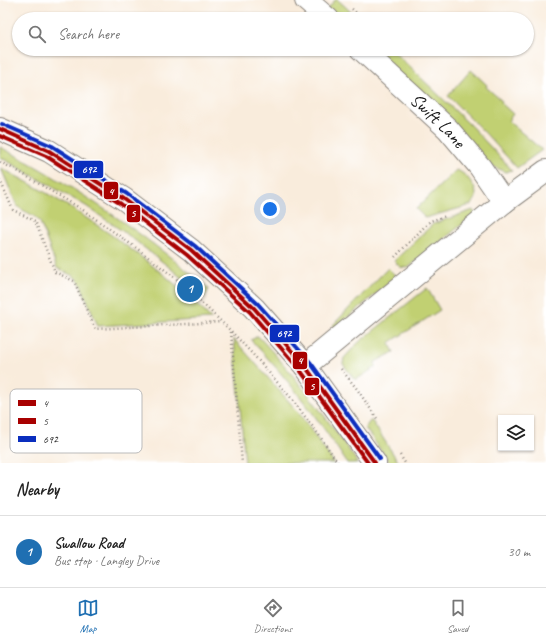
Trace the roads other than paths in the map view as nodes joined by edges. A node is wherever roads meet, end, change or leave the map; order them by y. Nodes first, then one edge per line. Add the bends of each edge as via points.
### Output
1 (306, 0) edge
2 (320, 12) edge
3 (369, 56) edge
4 (0, 129) edge
5 (546, 171) edge
6 (504, 202) junction
7 (305, 366) junction
8 (375, 463) edge

1 - 2 street
3 - 6 street, Swift Lane via 448,130 480,167
4 - 7 street via 49,150 124,198 190,250 254,308
5 - 6 street
6 - 7 street
7 - 8 street

